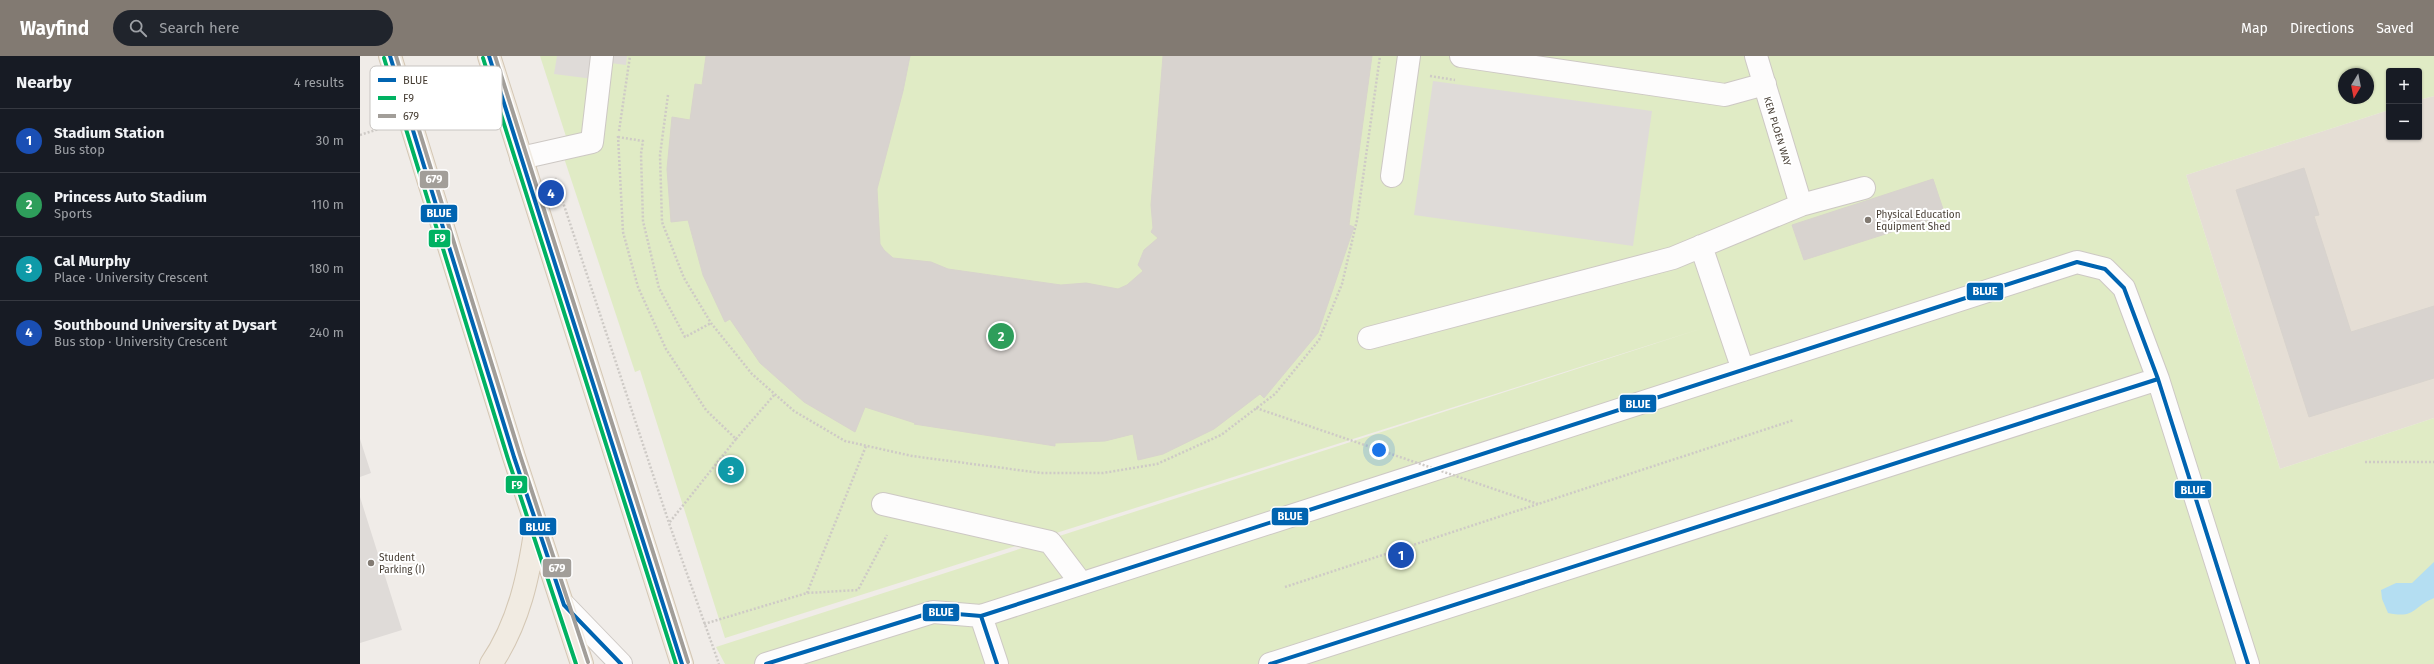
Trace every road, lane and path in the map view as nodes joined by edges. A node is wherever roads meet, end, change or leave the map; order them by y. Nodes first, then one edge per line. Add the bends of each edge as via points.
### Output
1 (390, 56) edge
2 (489, 56) edge
3 (602, 56) edge
4 (630, 56) edge
5 (1380, 56) edge
6 (1409, 56) edge
7 (1462, 56) edge
8 (1756, 56) edge
9 (393, 66) edge
10 (492, 66) edge
11 (1764, 84) junction
12 (668, 94) dead end
13 (502, 97) edge
14 (374, 130) edge
15 (413, 130) edge
16 (360, 135) edge
17 (643, 141) dead end
18 (546, 152) junction
19 (521, 158) junction
20 (1392, 176) dead end
21 (1864, 188) dead end
22 (1801, 205) junction
23 (1701, 246) junction
24 (711, 323) junction
25 (1369, 338) dead end
26 (1742, 370) junction
27 (2158, 379) junction
28 (775, 394) junction
29 (1256, 408) junction
30 (1794, 420) dead end
31 (736, 439) junction
32 (866, 446) junction
33 (2365, 462) dead end
34 (2434, 462) edge
35 (883, 504) dead end
36 (1538, 504) junction
37 (537, 523) junction
38 (669, 523) junction
39 (887, 535) dead end
40 (1081, 583) junction
41 (1285, 587) dead end
42 (807, 593) junction
43 (564, 605) junction
44 (981, 616) junction
45 (704, 624) junction
46 (492, 664) edge
47 (582, 664) edge
48 (621, 664) edge
49 (682, 664) edge
50 (719, 664) edge
51 (766, 664) edge
52 (996, 664) edge
53 (1270, 664) edge
54 (2248, 664) edge

1 - 9 main road
2 - 10 main road
3 - 18 lane via 592,142
4 - 31 path via 618,137 619,187 623,232 638,287 666,349 706,410
5 - 29 path via 1357,220 1342,284 1319,340 1275,394
6 - 20 lane
7 - 11 lane via 1725,95
8 - 11 lane, KEN PLOEN WAY
11 - 22 lane, KEN PLOEN WAY
12 - 24 path via 660,154 662,222 684,278
13 - 19 main road
14 - 16 path
15 - 37 main road
17 - 24 path via 643,221 658,288 685,337
18 - 19 lane
18 - 38 path
19 - 49 main road
21 - 22 lane
22 - 23 lane
23 - 25 lane via 1674,258
23 - 26 lane
24 - 28 path via 752,374
26 - 27 lane via 2077,262 2105,269 2124,288
26 - 40 lane
27 - 53 lane
27 - 54 lane
28 - 31 path
28 - 32 path via 794,411 845,441
29 - 32 path via 1221,435 1157,464 1103,474 1041,473 912,456
29 - 36 path, bridge
30 - 36 path
31 - 38 path
32 - 42 path
33 - 34 path
35 - 40 lane via 1050,542
36 - 41 path
37 - 43 main road
37 - 46 main road via 521,601 507,637
38 - 45 path
39 - 42 path via 858,590
40 - 44 lane
42 - 45 path
43 - 47 main road
43 - 48 lane
44 - 51 lane via 933,612
44 - 52 lane
45 - 50 path

